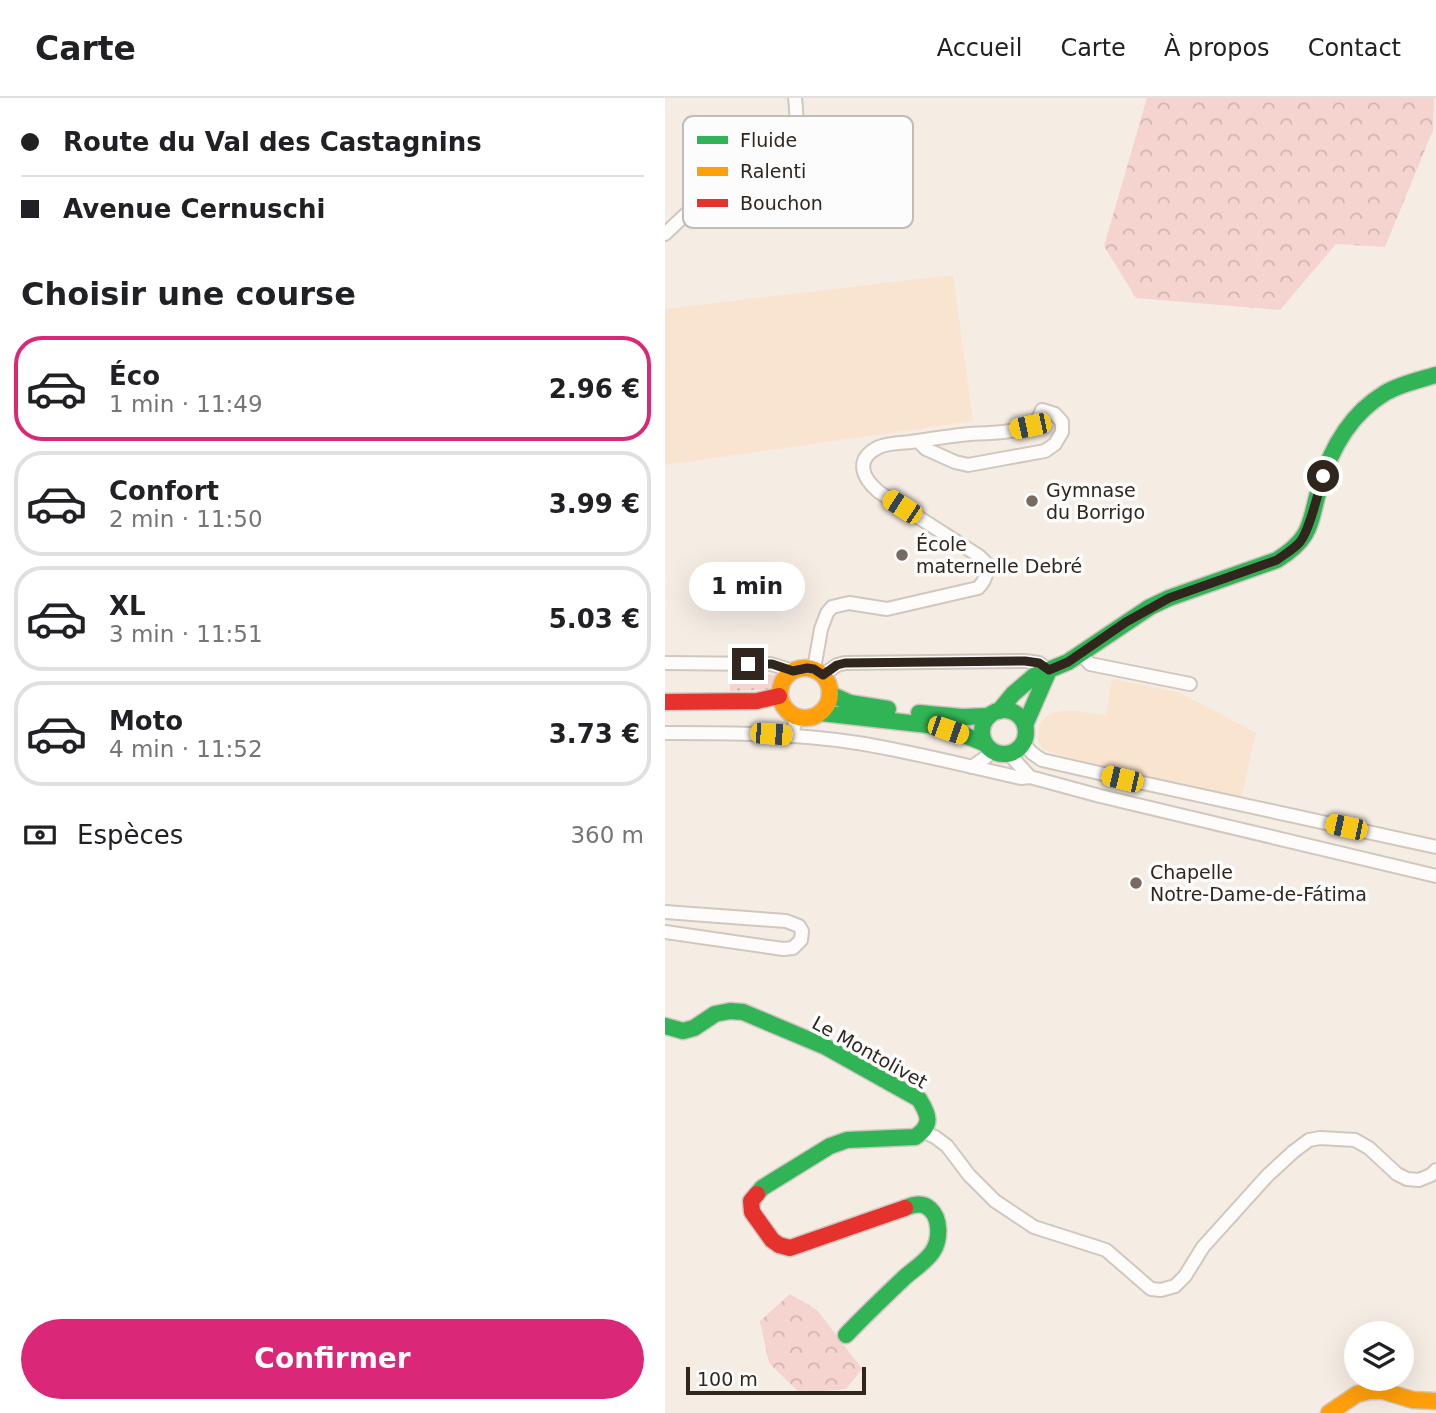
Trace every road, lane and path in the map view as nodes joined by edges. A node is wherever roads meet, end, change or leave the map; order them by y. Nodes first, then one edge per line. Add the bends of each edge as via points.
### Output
1 (795, 98) edge
2 (796, 116) edge
3 (683, 217) edge
4 (665, 234) edge
5 (1436, 375) edge
6 (918, 441) junction
7 (1074, 658) junction
8 (665, 663) edge
9 (1049, 670) junction
10 (793, 671) junction
11 (818, 672) junction
12 (1190, 684) dead end
13 (830, 694) junction
14 (779, 695) junction
15 (665, 702) edge
16 (821, 713) junction
17 (994, 713) junction
18 (796, 717) junction
19 (1025, 725) junction
20 (665, 733) edge
21 (792, 736) junction
22 (1023, 743) junction
23 (996, 749) junction
24 (972, 768) junction
25 (1030, 778) junction
26 (1436, 847) edge
27 (1436, 876) edge
28 (665, 912) edge
29 (665, 932) edge
30 (665, 1026) edge
31 (924, 1132) junction
32 (1436, 1170) edge
33 (846, 1335) dead end
34 (1436, 1401) edge
35 (1329, 1413) edge

1 - 2 street
3 - 4 street
5 - 7 street via 1384,394 1340,436 1299,544 1277,560 1169,598
6 - 6 street via 926,449 968,465 1045,451 1055,444 1062,422 1042,410 1030,426
6 - 11 street via 881,446 864,460 864,475 879,492 979,556 987,564 984,582 978,588 887,609 849,603 832,607 821,629
7 - 9 street
7 - 12 street
8 - 10 street via 772,664
9 - 11 street via 1025,661 845,663
9 - 17 street via 1034,676
9 - 19 street
10 - 11 street
10 - 14 street via 785,677
11 - 13 street via 827,681
13 - 16 street
13 - 17 street via 863,706 962,717
14 - 15 street via 757,701
14 - 18 street via 784,709
16 - 18 street
16 - 23 street via 928,725
17 - 19 street via 1005,710
17 - 23 street via 985,720 982,732
18 - 21 street
19 - 22 street
20 - 21 street
21 - 24 street via 868,745
22 - 23 street via 1014,751
22 - 26 street via 1042,760
23 - 24 street
23 - 25 street
24 - 25 street
25 - 27 street
28 - 29 street via 786,921 802,931 793,948 783,949
30 - 31 street, Le Montolivet via 683,1031 715,1014 743,1012 826,1047 919,1099 927,1112
31 - 32 street via 947,1146 995,1201 1034,1227 1106,1250 1151,1289 1161,1290 1175,1286 1185,1276 1203,1247 1267,1176 1309,1140 1355,1140 1407,1180 1419,1180
31 - 33 street via 915,1138 848,1140 830,1146 762,1188 751,1201 752,1212 772,1240 790,1248 915,1204 933,1212 939,1231 933,1252
34 - 35 street via 1370,1391 1357,1394

